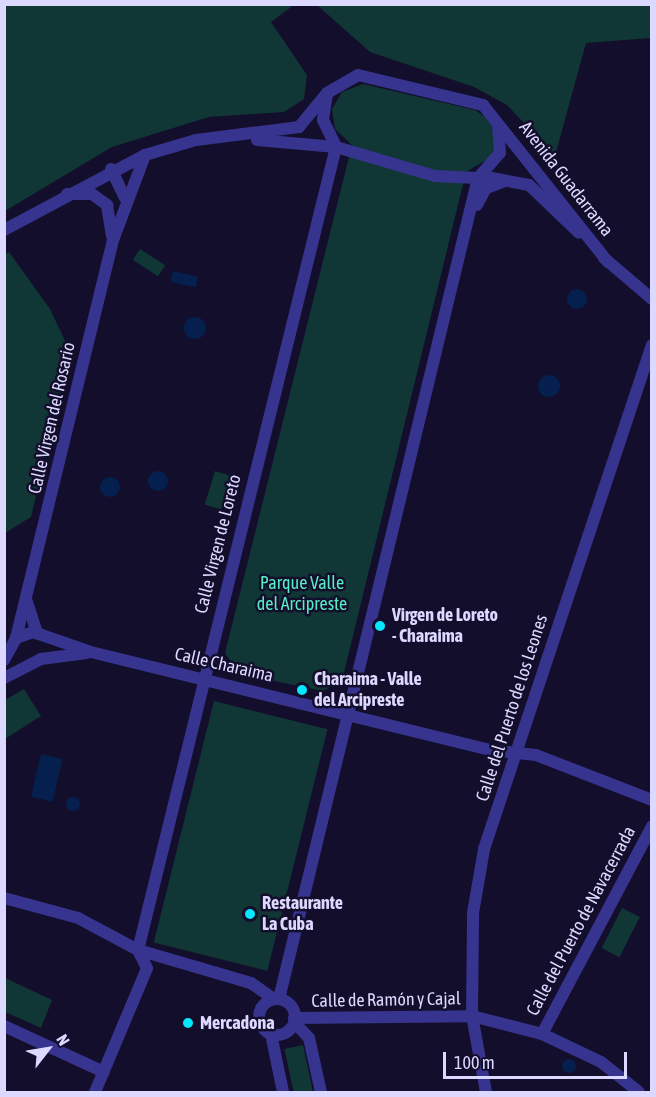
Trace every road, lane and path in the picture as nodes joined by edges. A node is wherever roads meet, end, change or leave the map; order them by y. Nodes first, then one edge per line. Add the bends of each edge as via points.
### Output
1 (327, 93) junction
2 (495, 119) junction
3 (238, 137) junction
4 (333, 144) junction
5 (146, 155) junction
6 (111, 169) junction
7 (479, 177) junction
8 (507, 181) junction
9 (65, 194) junction
10 (125, 198) junction
11 (469, 219) junction
12 (4, 231) edge
13 (112, 243) junction
14 (608, 262) junction
15 (651, 299) edge
16 (651, 345) edge
17 (27, 600) junction
18 (39, 635) junction
19 (14, 643) junction
20 (92, 652) junction
21 (4, 660) edge
22 (35, 661) junction
23 (4, 678) edge
24 (204, 680) junction
25 (348, 714) junction
26 (516, 753) junction
27 (651, 800) edge
28 (651, 826) edge
29 (4, 898) edge
30 (138, 950) junction
31 (251, 983) junction
32 (277, 999) junction
33 (259, 1013) junction
34 (472, 1016) junction
35 (294, 1020) junction
36 (4, 1026) edge
37 (271, 1034) junction
38 (542, 1034) junction
39 (104, 1072) junction
40 (95, 1092) edge
41 (283, 1092) edge
42 (321, 1092) edge
43 (486, 1092) edge
44 (639, 1092) edge

1 - 2 street, Avenida Guadarrama via 358,75 460,97 483,105
1 - 3 street, Avenida Guadarrama via 299,127
1 - 4 street via 323,120
2 - 7 street, Avenida Guadarrama via 500,153
2 - 14 street, Avenida Guadarrama
3 - 4 street, Avenida Guadarrama
3 - 5 street, Avenida Guadarrama via 196,140
4 - 7 street, Avenida Guadarrama via 383,163 435,176
4 - 24 street, Calle Virgen de Loreto
5 - 6 street, Avenida Guadarrama
5 - 10 street, Calle Virgen del Rosario
6 - 9 street, Avenida Guadarrama
6 - 10 street
7 - 8 street, Avenida Guadarrama
7 - 11 street
8 - 11 street via 486,188
8 - 14 street, Avenida Guadarrama via 530,185
9 - 12 street, Avenida Guadarrama
9 - 13 street, Calle Virgen del Rosario via 92,194 107,205
10 - 13 street, Calle Virgen del Rosario
11 - 25 street
13 - 17 street, Calle Virgen del Rosario
14 - 15 street, Avenida Guadarrama
16 - 26 street, Calle del Puerto de los Leones
17 - 18 street
17 - 19 street, Calle Virgen del Rosario
18 - 19 street, Calle Charaima
18 - 20 street, Calle Charaima
18 - 22 street via 45,648
19 - 21 street
19 - 22 street via 18,660
20 - 22 street, Calle Charaima
20 - 24 street, Calle Charaima
22 - 23 street, Calle Charaima
24 - 25 street, Calle Charaima
24 - 30 street, Calle Virgen de Loreto
25 - 26 street, Calle Charaima
25 - 32 street
26 - 27 street via 536,755
26 - 34 street, Calle del Puerto de los Leones via 484,849 473,913
28 - 38 street, Calle del Puerto de Navacerrada
29 - 30 street via 78,918
30 - 31 street
30 - 39 street via 147,968
31 - 32 street
31 - 33 street
32 - 33 street
32 - 35 street via 291,1005
33 - 37 street via 263,1028
34 - 35 street, Calle de Ramón y Cajal
34 - 38 street, Calle de Ramón y Cajal
34 - 43 street, Calle del Puerto de los Leones
35 - 37 street via 285,1033
35 - 42 street via 309,1038
36 - 39 street
37 - 41 street
38 - 44 street, Calle de Ramón y Cajal via 601,1062
39 - 40 street

